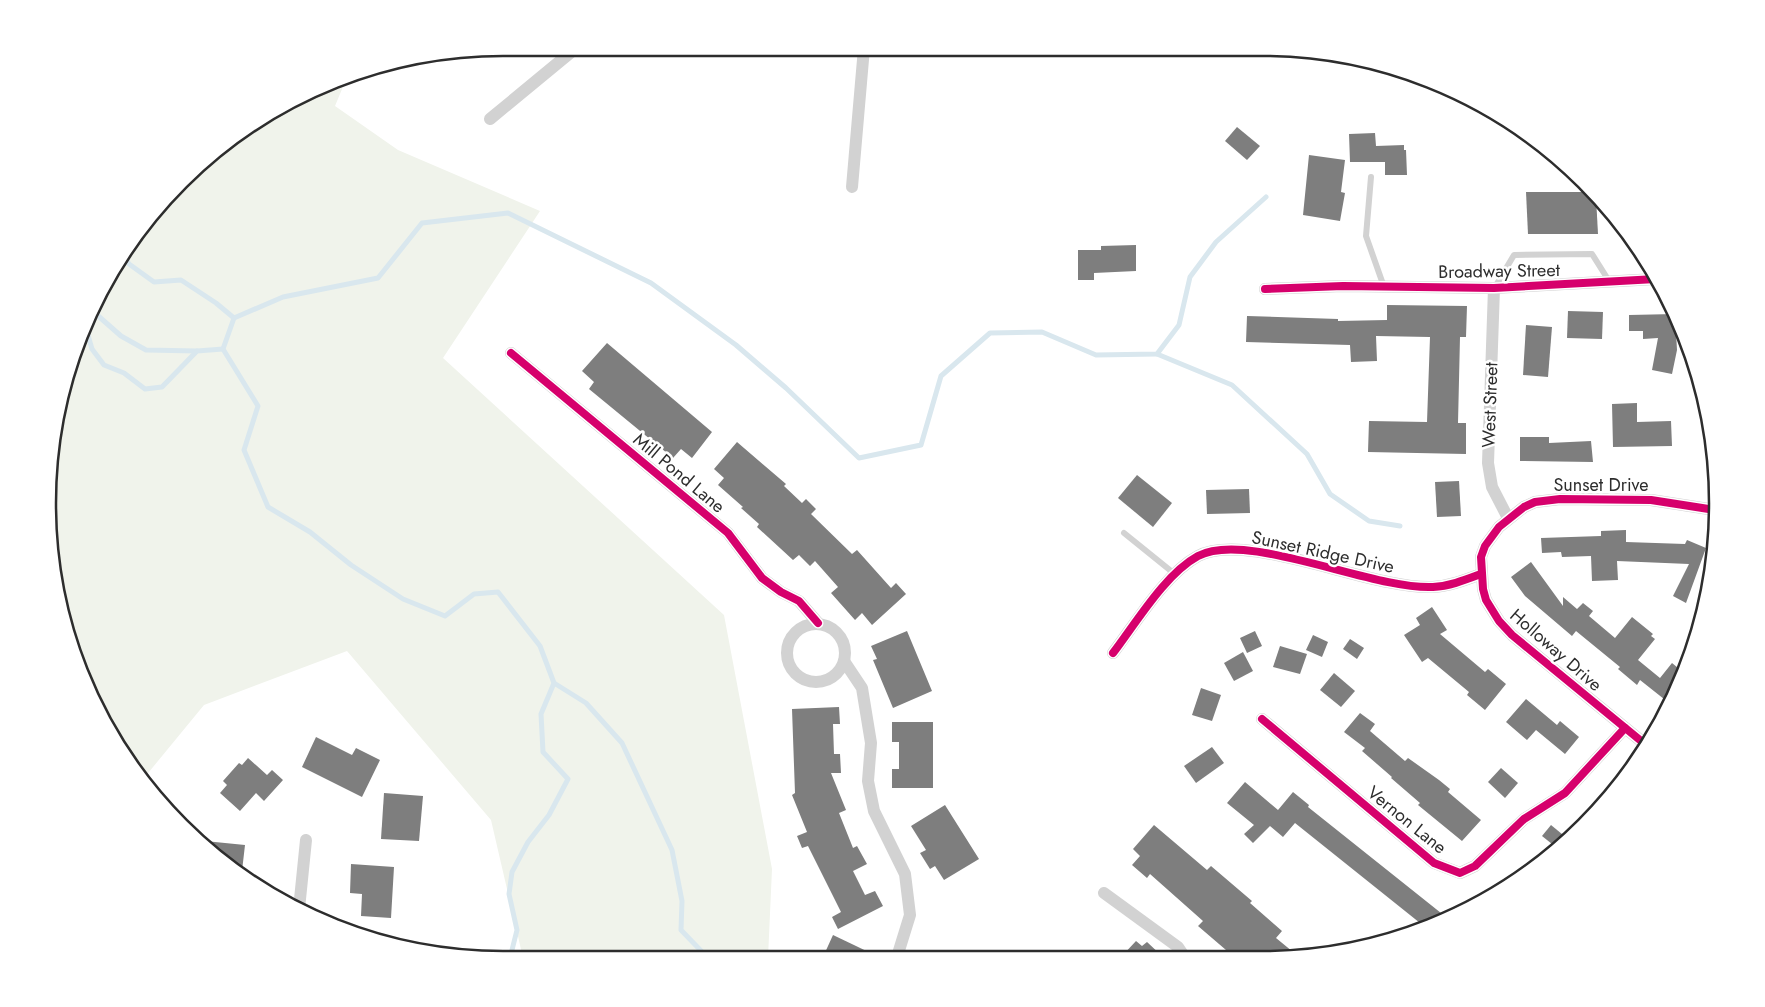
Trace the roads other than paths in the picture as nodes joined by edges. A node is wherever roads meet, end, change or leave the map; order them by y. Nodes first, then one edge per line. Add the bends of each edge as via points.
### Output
1 (566, 56) edge
2 (863, 56) edge
3 (490, 119) dead end
4 (1371, 177) dead end
5 (852, 187) dead end
6 (1649, 279) edge
7 (1610, 282) junction
8 (1384, 287) junction
9 (1494, 288) junction
10 (1265, 289) dead end
11 (511, 353) dead end
12 (1709, 509) edge
13 (1508, 518) junction
14 (1124, 533) dead end
15 (1481, 557) joint
16 (1481, 574) junction
17 (1176, 575) junction
18 (818, 624) junction
19 (1113, 653) dead end
20 (844, 661) junction
21 (1262, 719) dead end
22 (1625, 728) junction
23 (1640, 740) edge
24 (306, 840) dead end
25 (1104, 893) dead end
26 (299, 901) edge
27 (898, 951) edge
28 (1181, 951) edge

1 - 3 street
2 - 5 street
4 - 8 lane via 1366,236
6 - 7 street, Broadway Street
7 - 9 street, Broadway Street
7 - 9 lane via 1592,254 1514,255
8 - 9 street, Broadway Street
8 - 10 street, Broadway Street
9 - 13 street, West Street via 1488,463 1492,487
11 - 18 street, Mill Pond Lane via 728,532 762,578 799,601
12 - 13 street, Sunset Drive via 1651,500 1560,499 1535,502
13 - 15 street, Sunset Drive via 1492,536
14 - 17 lane
15 - 16 street, Holloway Drive
16 - 17 street, Sunset Ridge Drive via 1444,586 1413,586 1237,549 1210,551 1197,557
16 - 22 street, Holloway Drive via 1486,600 1512,635
17 - 19 street, Sunset Ridge Drive
18 - 20 street, Mill Pond Lane via 840,636 844,644
18 - 20 street via 800,628 788,642 786,652 791,670 806,681 825,681 833,677
20 - 27 street, Mill Pond Lane via 862,688 871,743 868,781 874,811 906,874 910,915
21 - 22 street, Vernon Lane via 1434,863 1460,873 1475,866 1524,819 1566,793
22 - 23 street, Holloway Drive
24 - 26 street
25 - 28 street

